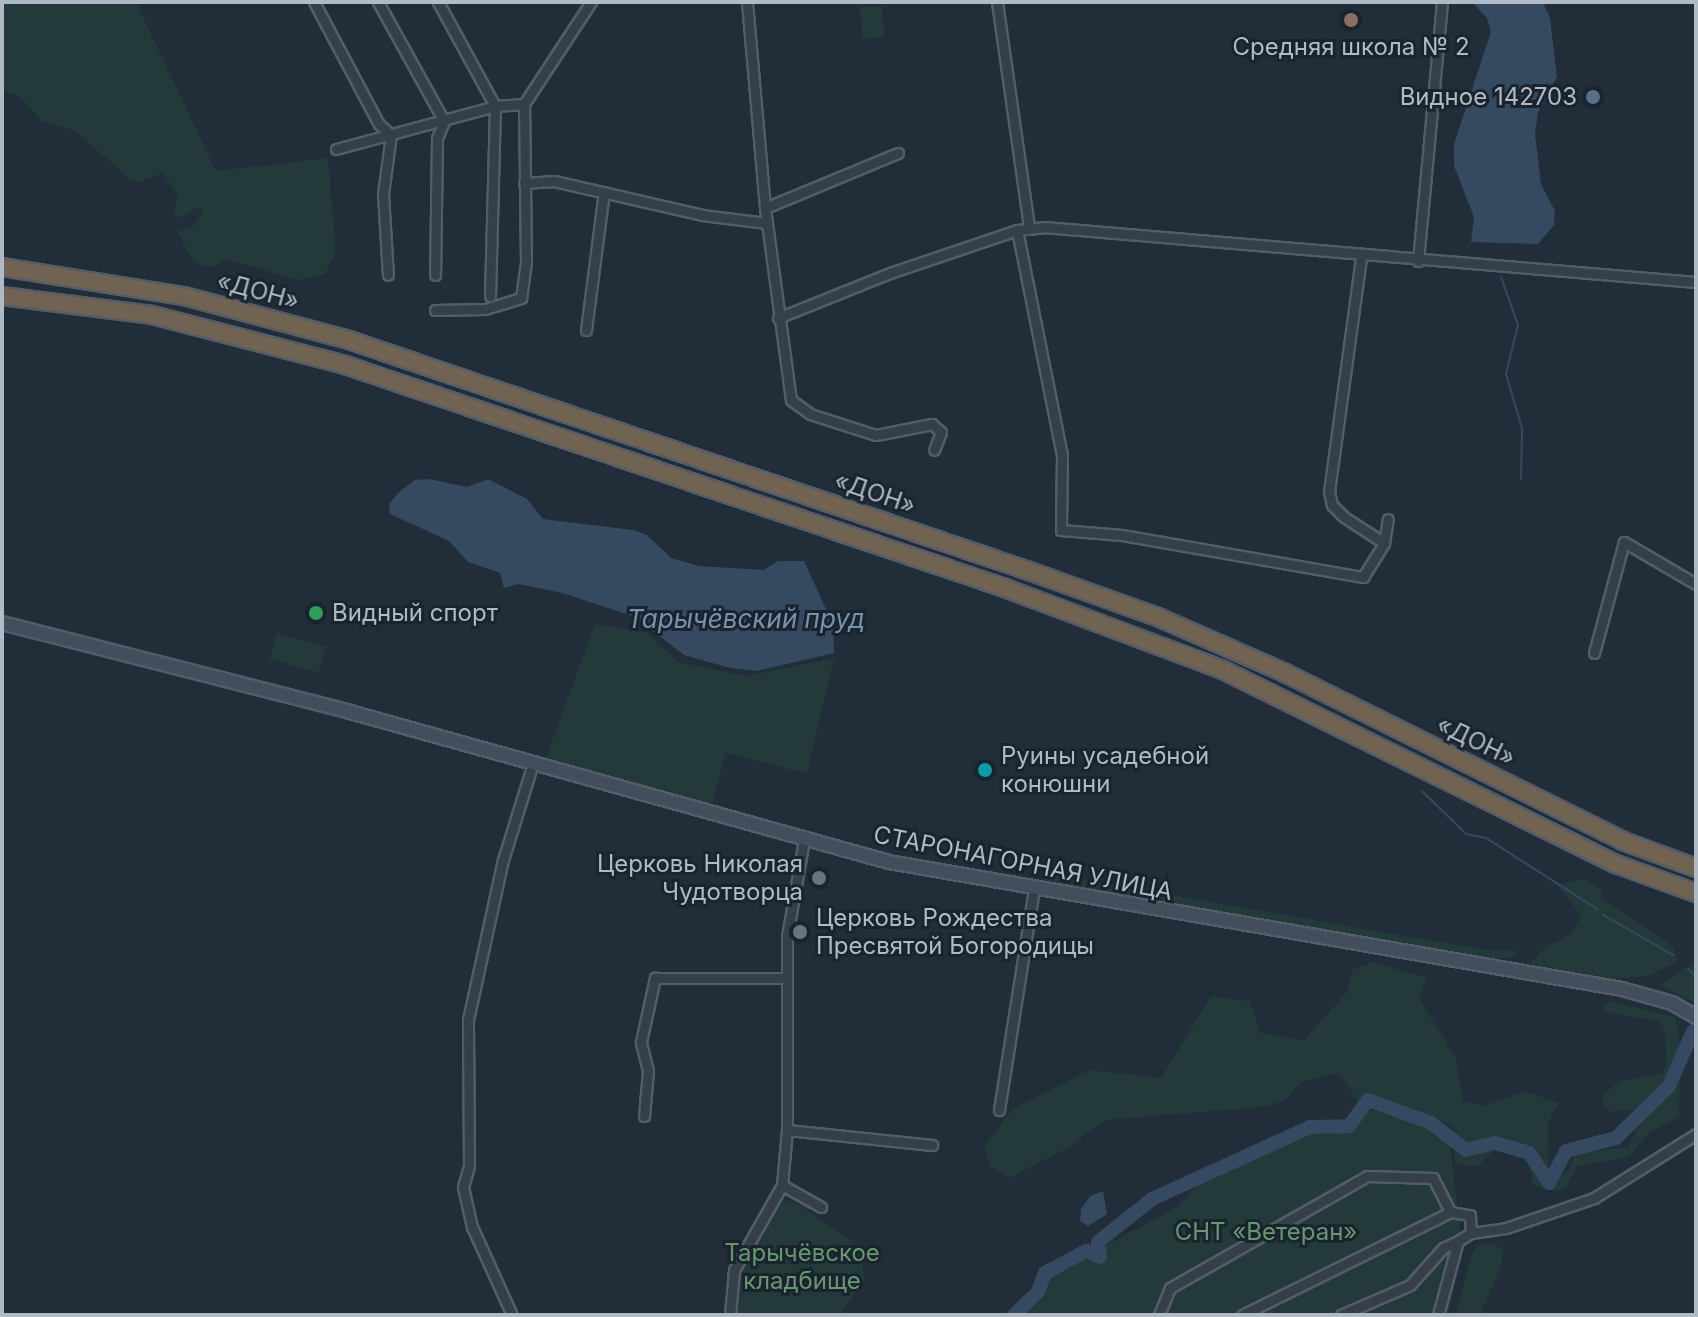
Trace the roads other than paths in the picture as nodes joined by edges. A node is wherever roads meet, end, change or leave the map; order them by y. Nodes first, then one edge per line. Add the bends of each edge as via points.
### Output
1 (314, 2) edge
2 (378, 2) edge
3 (438, 2) edge
4 (591, 2) edge
5 (747, 2) edge
6 (997, 2) edge
7 (1442, 2) edge
8 (524, 104) junction
9 (495, 106) junction
10 (444, 121) junction
11 (391, 135) junction
12 (336, 149) dead end
13 (898, 153) dead end
14 (524, 183) junction
15 (604, 192) junction
16 (765, 208) junction
17 (767, 223) junction
18 (1029, 228) junction
19 (1017, 230) junction
20 (1361, 258) junction
21 (1418, 261) junction
22 (2, 267) edge
23 (388, 275) dead end
24 (435, 275) dead end
25 (1696, 282) edge
26 (2, 296) edge
27 (490, 296) dead end
28 (435, 310) dead end
29 (778, 318) junction
30 (586, 330) dead end
31 (934, 450) dead end
32 (1388, 519) dead end
33 (1384, 543) junction
34 (1696, 584) edge
35 (2, 623) edge
36 (1594, 653) dead end
37 (533, 763) junction
38 (804, 840) junction
39 (1696, 868) edge
40 (1034, 889) junction
41 (1696, 893) edge
42 (787, 978) junction
43 (1696, 1017) edge
44 (999, 1110) dead end
45 (644, 1116) dead end
46 (787, 1130) junction
47 (1696, 1134) edge
48 (932, 1145) dead end
49 (782, 1185) junction
50 (821, 1207) dead end
51 (1450, 1212) junction
52 (1471, 1233) junction
53 (1458, 1241) junction
54 (512, 1315) edge
55 (730, 1315) edge
56 (1159, 1315) edge
57 (1242, 1315) edge
58 (1341, 1315) edge
59 (1438, 1315) edge

1 - 11 street via 379,124
2 - 10 street
3 - 9 street
4 - 8 street
5 - 16 street
6 - 18 street
7 - 21 street
8 - 9 street
8 - 14 street
9 - 10 street
9 - 27 street
10 - 11 street
10 - 24 street via 436,150
11 - 12 street
11 - 23 street via 383,194
13 - 16 street
14 - 15 street via 554,181
14 - 28 street via 521,298 485,309
15 - 17 street via 702,215
15 - 30 street
16 - 17 street
17 - 29 street
18 - 19 street
18 - 20 street
19 - 29 street
19 - 33 street via 1062,455 1061,530 1122,535 1363,577
20 - 21 street
20 - 33 street via 1329,491 1332,505 1344,517
21 - 25 street
22 - 39 highway, «ДОН» via 184,296 346,339 1029,571 1160,618 1285,673 1623,841
26 - 41 highway, «ДОН» via 152,315 334,361 1020,593 1223,670 1616,864
29 - 31 street via 791,400 810,414 876,435 932,424 941,432
32 - 33 street
34 - 36 street via 1624,542
35 - 37 main road, СТАРОНАГОРНАЯ УЛИЦА
37 - 38 main road, СТАРОНАГОРНАЯ УЛИЦА
37 - 54 street via 503,860 468,1020 469,1166 463,1187 472,1227
38 - 40 main road, СТАРОНАГОРНАЯ УЛИЦА
38 - 42 street via 787,936
40 - 43 main road, СТАРОНАГОРНАЯ УЛИЦА via 1622,989 1672,1003
40 - 44 street
42 - 45 street via 655,978 641,1042 648,1071
42 - 46 street
46 - 48 street
46 - 49 street
47 - 52 street via 1594,1198 1506,1228
49 - 50 street
49 - 55 street via 734,1270
51 - 52 street via 1470,1215
51 - 56 street via 1433,1178 1367,1176 1170,1288
51 - 57 street
52 - 53 street
53 - 58 street via 1443,1248 1410,1285
53 - 59 street

